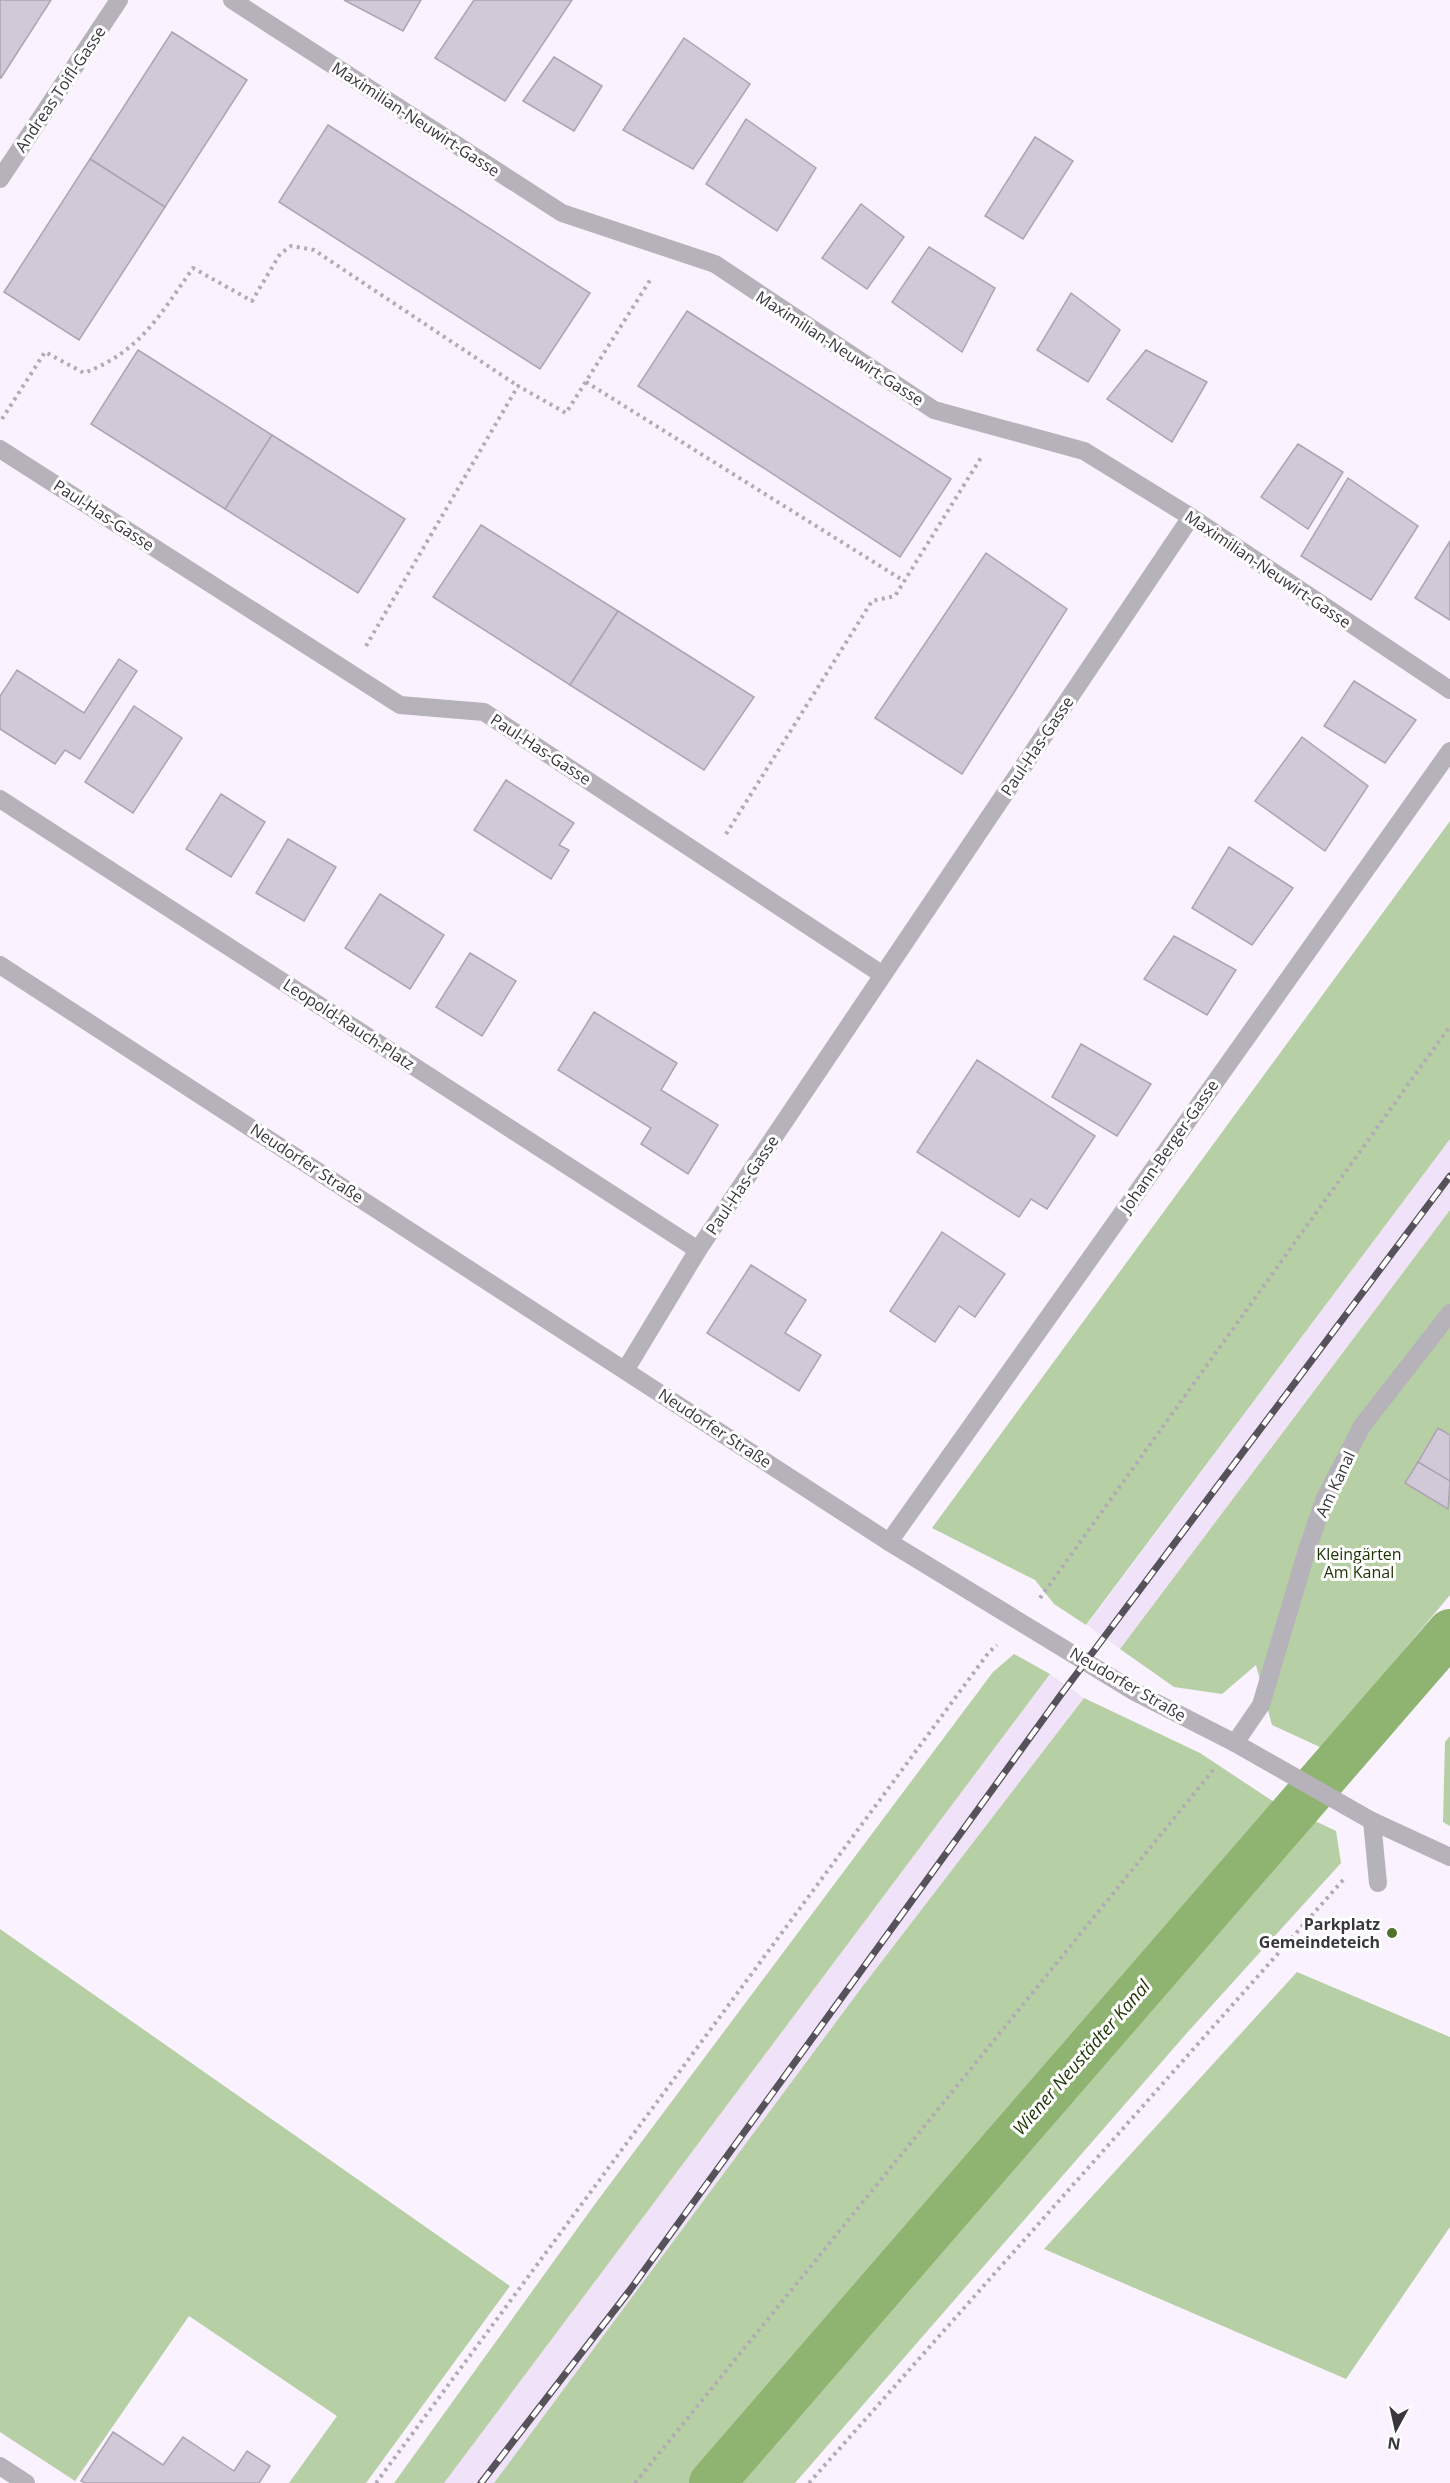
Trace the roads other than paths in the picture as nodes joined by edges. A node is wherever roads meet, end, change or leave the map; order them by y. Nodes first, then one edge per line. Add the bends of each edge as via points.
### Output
1 (119, 0) edge
2 (232, 0) edge
3 (0, 179) edge
4 (0, 449) edge
5 (1191, 517) junction
6 (1450, 690) edge
7 (1450, 751) edge
8 (0, 799) edge
9 (0, 965) edge
10 (884, 975) junction
11 (698, 1250) junction
12 (1450, 1313) edge
13 (626, 1369) junction
14 (889, 1542) junction
15 (1235, 1743) junction
16 (1372, 1821) junction
17 (1450, 1857) edge
18 (1378, 1883) dead end
19 (0, 2466) edge
20 (26, 2483) edge

1 - 3 street, Andreas Toifl-Gasse
2 - 5 street, Maximilian-Neuwirt-Gasse via 562,213 715,264 934,410 1084,451
4 - 10 street, Paul-Has-Gasse via 400,705 484,712
5 - 6 street, Maximilian-Neuwirt-Gasse
5 - 10 street, Paul-Has-Gasse
7 - 14 street, Johann-Berger-Gasse
8 - 11 street, Leopold-Rauch-Platz
9 - 13 street, Neudorfer Straße
10 - 11 street, Paul-Has-Gasse
11 - 13 street, Paul-Has-Gasse
12 - 15 street, Am Kanal via 1362,1426 1325,1498 1261,1705
13 - 14 street, Neudorfer Straße
14 - 15 street, Neudorfer Straße via 1135,1692
15 - 16 street, Neudorfer Straße
16 - 17 street, Neudorfer Straße
16 - 18 street
19 - 20 street

